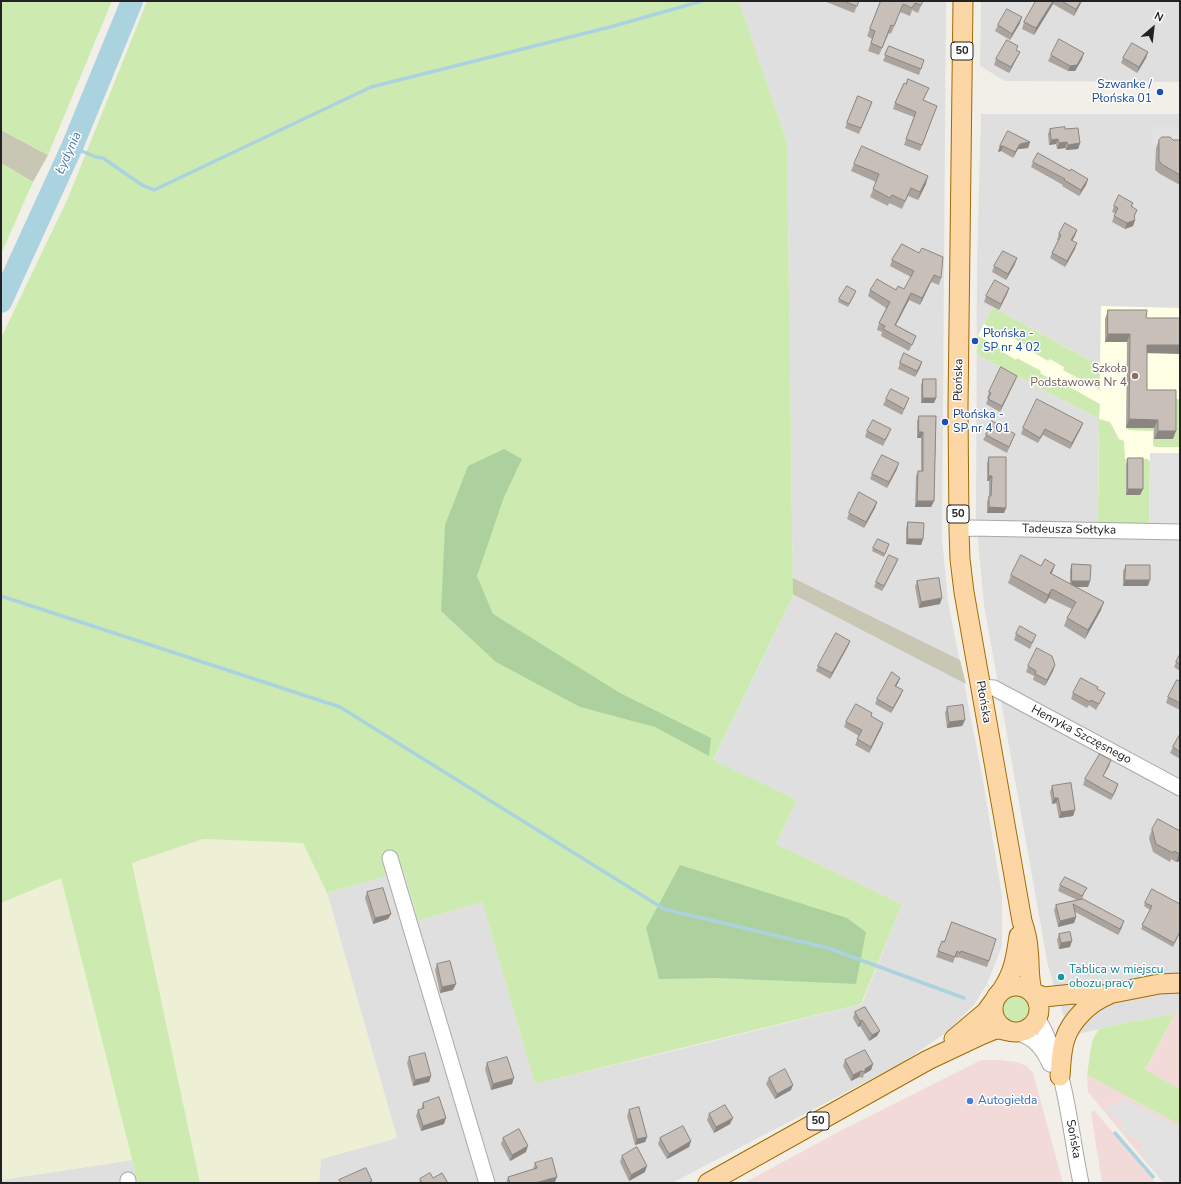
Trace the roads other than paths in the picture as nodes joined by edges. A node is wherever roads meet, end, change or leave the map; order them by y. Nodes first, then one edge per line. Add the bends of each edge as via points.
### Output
1 (963, 1) edge
2 (958, 530) junction
3 (1180, 532) edge
4 (981, 687) junction
5 (1180, 788) edge
6 (390, 858) dead end
7 (1022, 921) junction
8 (1180, 983) edge
9 (1033, 992) junction
10 (998, 995) junction
11 (1105, 995) junction
12 (1038, 1018) junction
13 (1012, 1031) junction
14 (928, 1060) junction
15 (1060, 1076) junction
16 (1064, 1095) junction
17 (487, 1183) edge
18 (708, 1183) edge
19 (1081, 1183) edge

1 - 2 main road, Płońska / 50
2 - 3 street, Tadeusza Sołtyka via 971,528
2 - 4 main road, Płońska / 50 via 964,592
4 - 5 street, Henryka Szczęsnego via 994,688
4 - 7 main road, Płońska / 50
6 - 17 street
7 - 9 main road, Płońska / 50 via 1028,949 1028,977
7 - 10 main road, Płońska / 50 via 1015,965 1010,978
8 - 11 main road via 1159,984
9 - 10 main road via 1017,985 1009,986
9 - 11 main road via 1044,997 1072,994
9 - 12 main road via 1040,1004
10 - 13 main road via 993,1008 995,1018 1001,1026
10 - 14 main road, 50 via 974,1024
11 - 12 main road via 1048,1011
11 - 15 main road via 1078,1017 1069,1029 1062,1052
12 - 13 main road via 1024,1031
12 - 15 street, Sońska via 1053,1051
13 - 14 main road, 50 via 999,1029 987,1032
13 - 16 street, Sońska via 1027,1036 1046,1054
14 - 18 main road, 50
15 - 16 street, Sońska
16 - 19 street, Sońska

